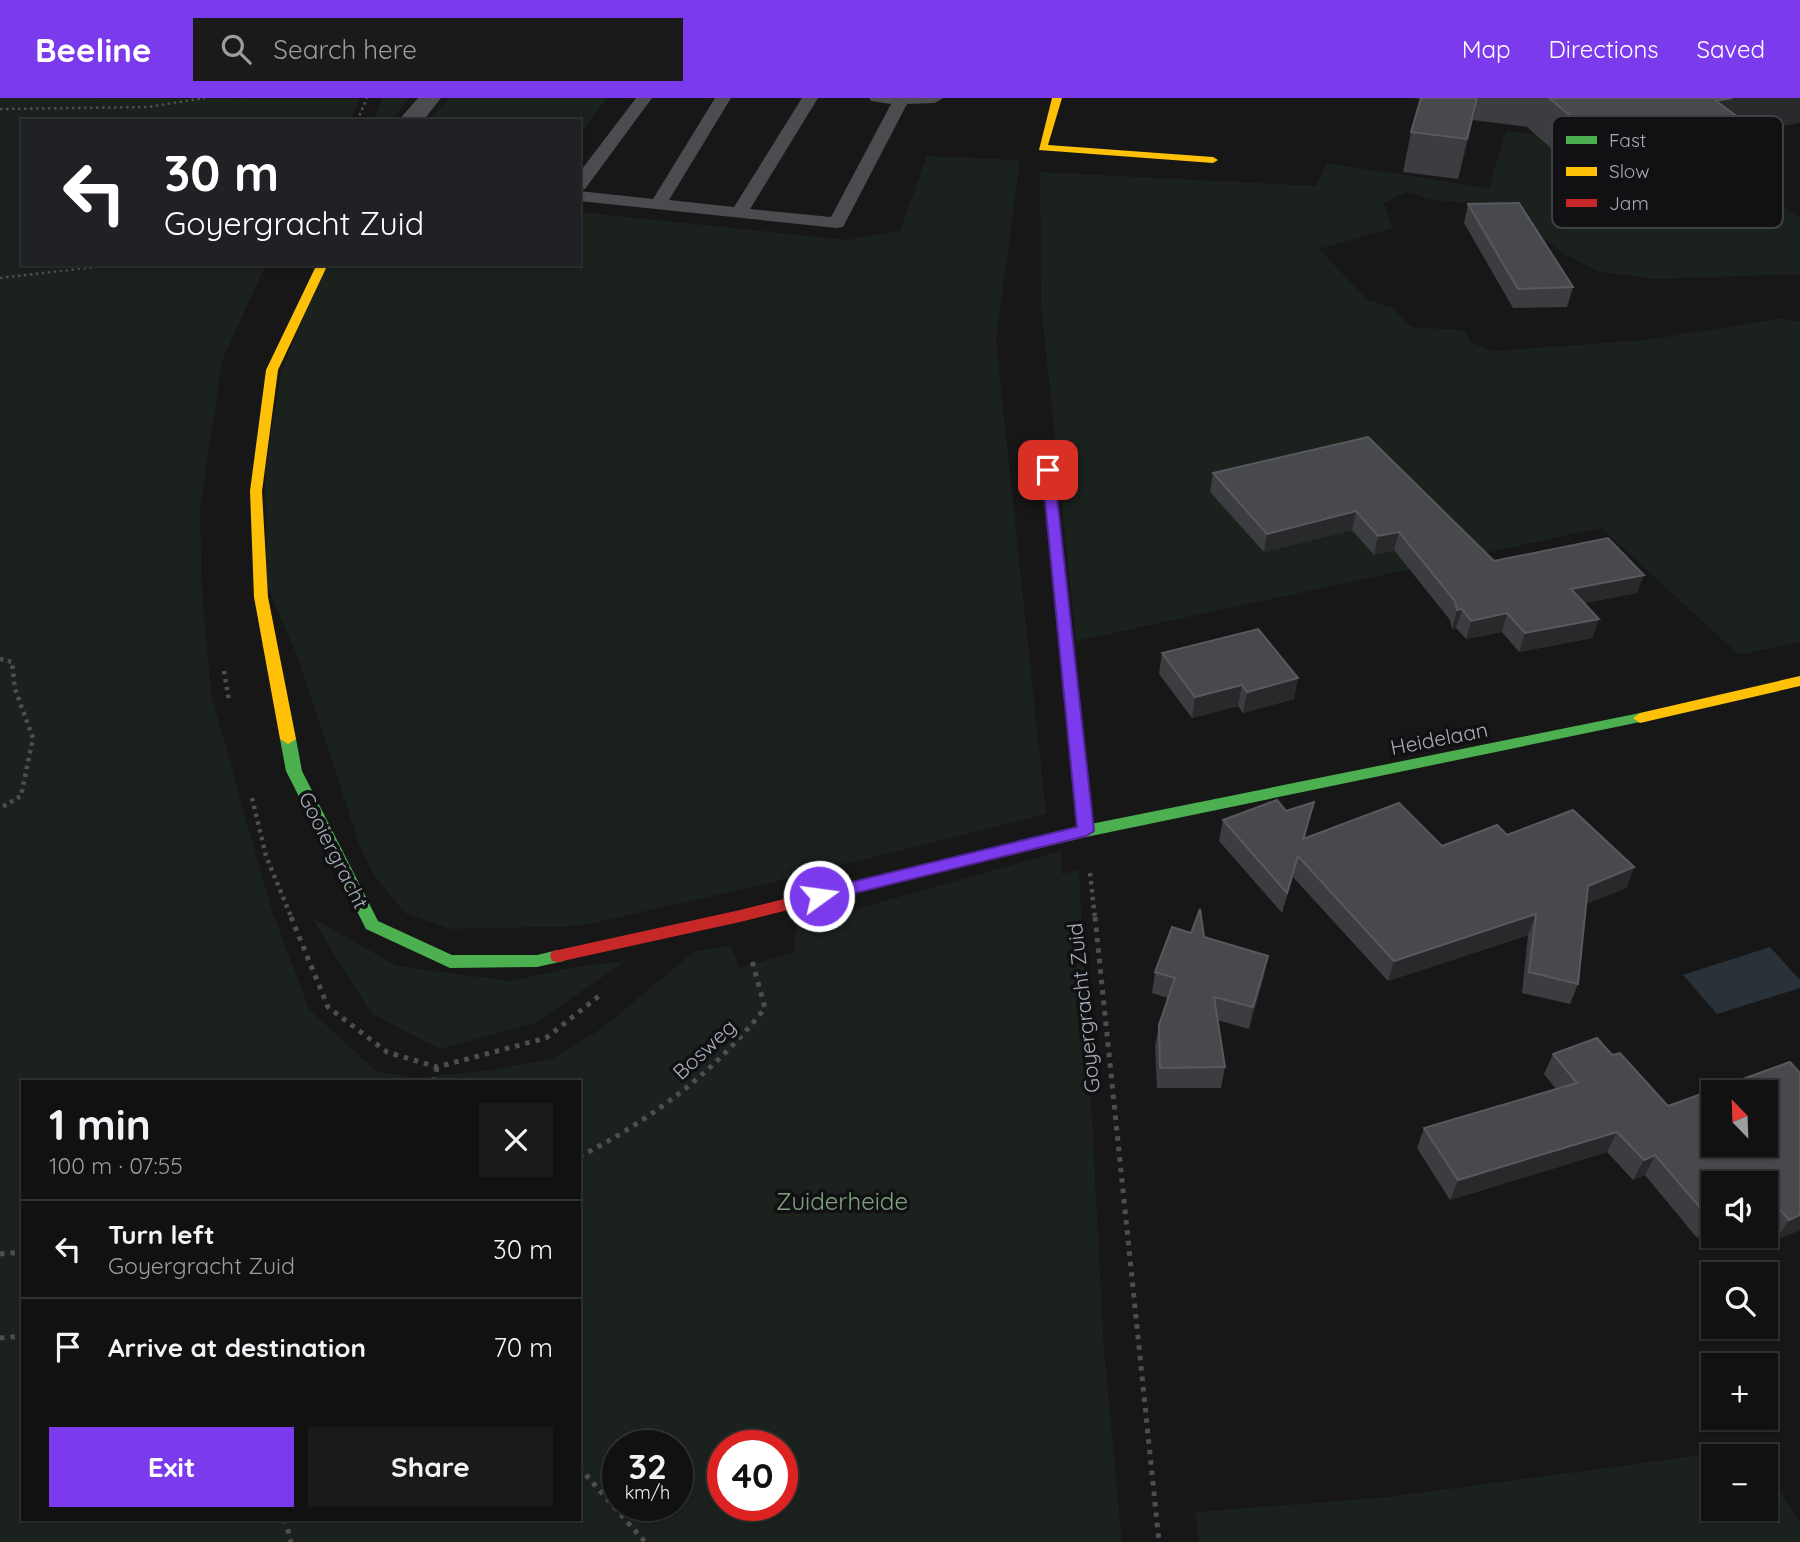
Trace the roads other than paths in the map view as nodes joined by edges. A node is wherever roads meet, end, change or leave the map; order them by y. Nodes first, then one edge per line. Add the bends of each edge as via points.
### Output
1 (430, 98) edge
2 (644, 98) edge
3 (723, 98) edge
4 (810, 98) edge
5 (877, 98) edge
6 (935, 98) edge
7 (1057, 98) edge
8 (901, 100) junction
9 (413, 119) edge
10 (1213, 160) dead end
11 (581, 182) edge
12 (581, 196) edge
13 (658, 204) junction
14 (739, 213) junction
15 (322, 266) edge
16 (1048, 470) dead end
17 (1800, 681) edge
18 (1086, 831) junction

1 - 9 street
2 - 11 lane
3 - 13 lane
4 - 14 lane
5 - 8 lane
6 - 8 lane
7 - 10 street via 1042,148
8 - 14 lane via 837,223
12 - 13 lane
13 - 14 lane
15 - 18 street, Gooiergracht via 272,370 256,491 261,597 293,771 372,925 450,962 537,961
16 - 18 street
17 - 18 street, Heidelaan via 1706,705

